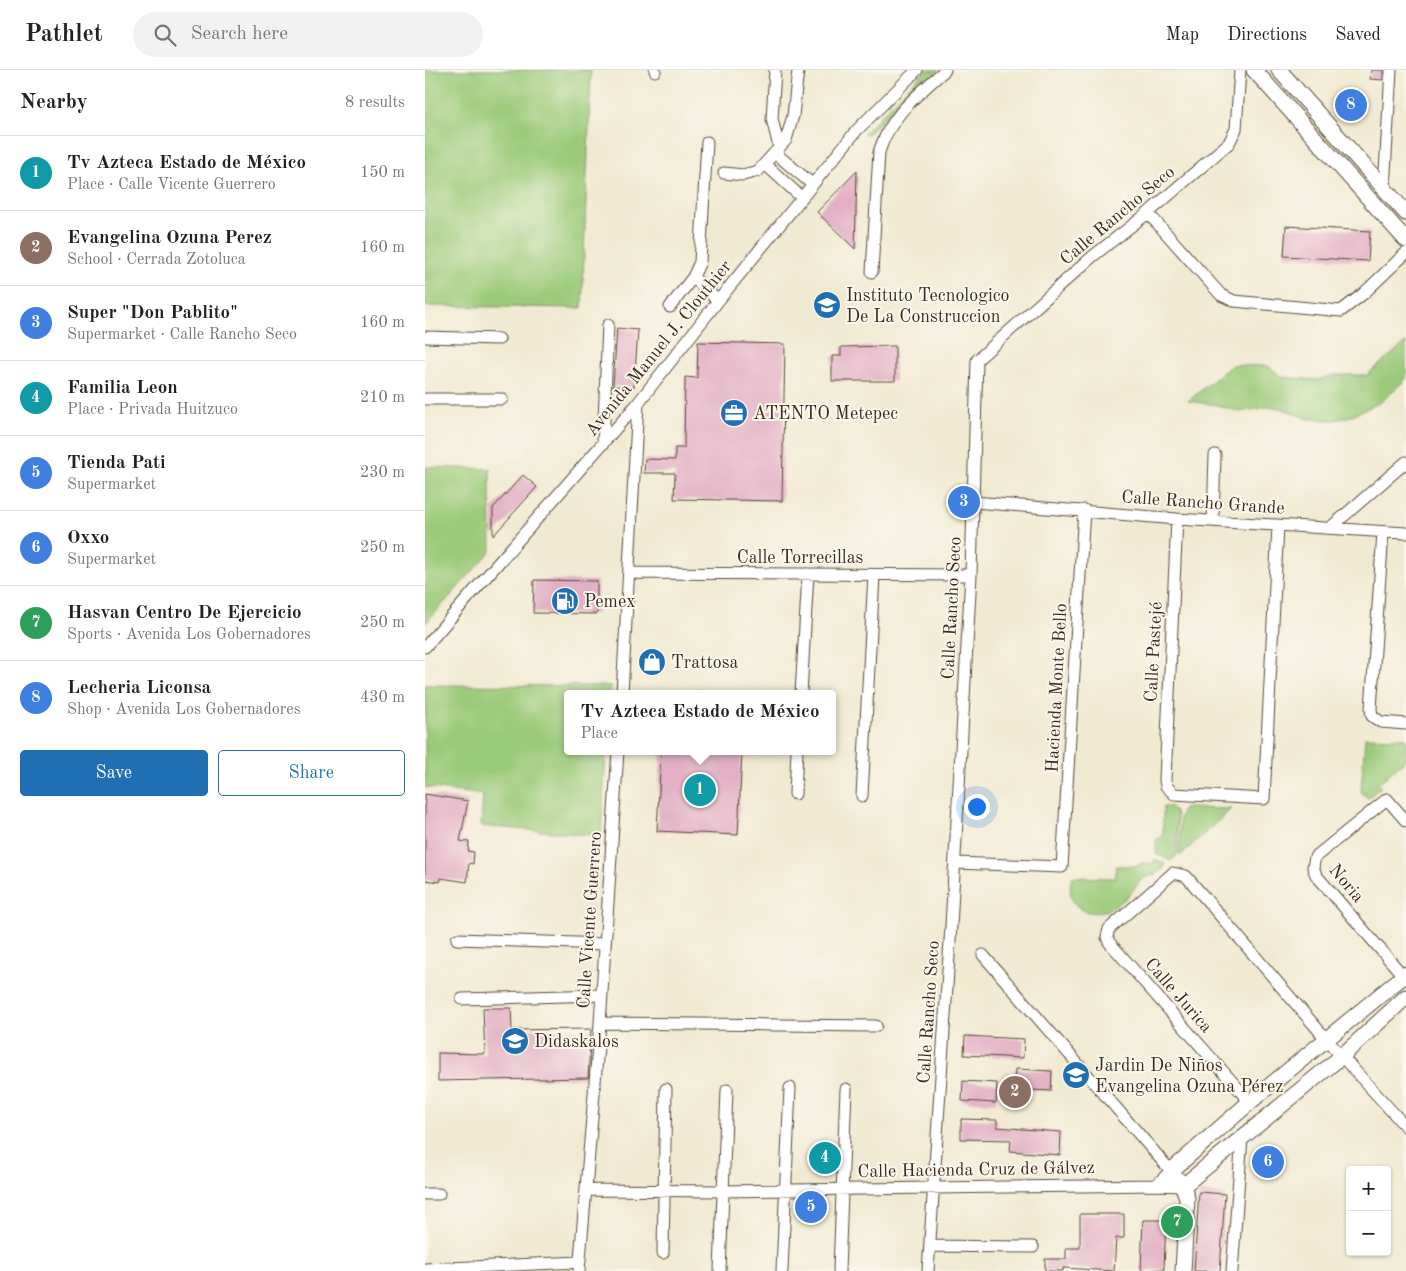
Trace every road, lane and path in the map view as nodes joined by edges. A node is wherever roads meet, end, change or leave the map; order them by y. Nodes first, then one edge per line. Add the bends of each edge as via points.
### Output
1 (775, 70) edge
2 (797, 70) edge
3 (917, 70) edge
4 (945, 70) edge
5 (1241, 70) edge
6 (1254, 70) edge
7 (1279, 70) edge
8 (1391, 70) edge
9 (707, 142) dead end
10 (777, 150) junction
11 (766, 165) junction
12 (724, 173) dead end
13 (812, 184) junction
14 (1384, 189) junction
15 (801, 197) junction
16 (1148, 213) junction
17 (1406, 213) edge
18 (1406, 240) edge
19 (1406, 253) edge
20 (872, 272) dead end
21 (693, 277) junction
22 (718, 300) junction
23 (670, 307) dead end
24 (608, 325) dead end
25 (425, 337) edge
26 (499, 339) dead end
27 (425, 399) edge
28 (502, 399) dead end
29 (637, 403) junction
30 (603, 444) junction
31 (1215, 455) dead end
32 (1406, 462) edge
33 (974, 502) junction
34 (1084, 510) junction
35 (1177, 519) junction
36 (1213, 521) junction
37 (1278, 526) junction
38 (1330, 528) junction
39 (1383, 532) junction
40 (1406, 533) edge
41 (629, 573) junction
42 (808, 574) junction
43 (874, 575) junction
44 (971, 576) junction
45 (425, 647) edge
46 (622, 690) edge
47 (801, 690) edge
48 (1406, 724) edge
49 (618, 755) edge
50 (797, 755) edge
51 (795, 794) dead end
52 (862, 796) dead end
53 (1406, 821) edge
54 (955, 863) junction
55 (457, 939) dead end
56 (605, 944) junction
57 (983, 955) dead end
58 (1405, 976) edge
59 (602, 996) junction
60 (1406, 997) edge
61 (462, 998) dead end
62 (600, 1023) junction
63 (876, 1026) dead end
64 (1327, 1040) junction
65 (1342, 1056) junction
66 (790, 1088) dead end
67 (666, 1089) dead end
68 (727, 1090) dead end
69 (846, 1090) dead end
70 (1250, 1102) junction
71 (1406, 1127) edge
72 (1242, 1137) junction
73 (1171, 1171) junction
74 (1156, 1184) junction
75 (933, 1186) junction
76 (1183, 1186) junction
77 (785, 1189) junction
78 (843, 1189) junction
79 (587, 1190) junction
80 (665, 1190) junction
81 (723, 1190) junction
82 (425, 1194) edge
83 (439, 1194) dead end
84 (930, 1246) junction
85 (1033, 1247) dead end
86 (663, 1253) dead end
87 (579, 1267) edge
88 (425, 1268) edge
89 (720, 1271) edge
90 (782, 1271) edge
91 (839, 1271) edge
92 (927, 1271) edge
93 (1183, 1271) edge
94 (1232, 1271) edge

1 - 10 street via 773,126
2 - 10 street via 790,133
3 - 13 street, Avenida Manuel J. Clouthier via 857,130
4 - 20 street via 905,106 885,133 879,152
5 - 16 street, Calle Rancho Seco via 1236,129 1229,143
6 - 18 street
7 - 14 street
8 - 14 street
9 - 21 street via 702,246 700,262
10 - 11 street
10 - 13 street
11 - 12 street via 751,174
11 - 15 street
13 - 15 street, Avenida Manuel J. Clouthier
14 - 17 street
15 - 22 street, Avenida Manuel J. Clouthier
16 - 19 street via 1221,294 1234,301 1341,311
16 - 33 street, Calle Rancho Seco via 1093,256 977,360
21 - 22 street
21 - 23 street
22 - 29 street, Avenida Manuel J. Clouthier
24 - 30 street
25 - 26 street
27 - 28 street
29 - 30 street, Avenida Manuel J. Clouthier
29 - 41 street
30 - 45 street, Avenida Manuel J. Clouthier
31 - 36 street
32 - 38 street
33 - 34 street, Calle Rancho Grande
33 - 44 street, Calle Rancho Seco
34 - 35 street, Calle Rancho Grande
34 - 54 street, Hacienda Monte Bello via 1062,867
35 - 36 street, Calle Rancho Grande
35 - 37 street, Calle Pastejé via 1166,786 1174,794 1264,799
36 - 37 street, Calle Rancho Grande
37 - 38 street, Calle Rancho Grande
38 - 39 street, Calle Rancho Grande
39 - 40 street, Calle Rancho Grande
39 - 48 street via 1371,716 1381,722
41 - 42 street, Calle Torrecillas
41 - 46 street
42 - 43 street, Calle Torrecillas
42 - 47 street
43 - 44 street, Calle Torrecillas
43 - 52 street
44 - 54 street, Calle Rancho Seco
49 - 56 street, Calle Vicente Guerrero
50 - 51 street
53 - 58 street, Noria via 1387,798 1315,857 1313,867 1316,875
54 - 75 street, Calle Rancho Seco
55 - 56 street
56 - 59 street, Calle Vicente Guerrero
57 - 73 street
58 - 64 street
59 - 61 street
59 - 62 street, Calle Vicente Guerrero
60 - 65 street
62 - 63 street
62 - 79 street, Calle Vicente Guerrero
64 - 65 street
64 - 70 street
64 - 70 street, Calle Jurica via 1186,876 1173,873 1107,933 1109,942
65 - 71 street
65 - 72 street
66 - 77 street
67 - 80 street
68 - 81 street
69 - 78 street
70 - 73 street
72 - 76 street
72 - 94 street
73 - 74 street
73 - 76 street
74 - 75 street, Calle Hacienda Cruz de Gálvez
74 - 76 street, Calle Hacienda Cruz de Gálvez
75 - 78 street, Calle Hacienda Cruz de Gálvez
75 - 84 street, Calle Rancho Seco
76 - 93 street via 1188,1206
77 - 78 street, Calle Hacienda Cruz de Gálvez
77 - 81 street, Calle Hacienda Cruz de Gálvez
77 - 90 street
78 - 91 street
79 - 80 street, Calle Hacienda Cruz de Gálvez
79 - 87 street, Calle Vicente Guerrero
80 - 81 street, Calle Hacienda Cruz de Gálvez
80 - 86 street
81 - 89 street
82 - 83 street
84 - 85 street
84 - 92 street, Calle Rancho Seco
87 - 88 street

